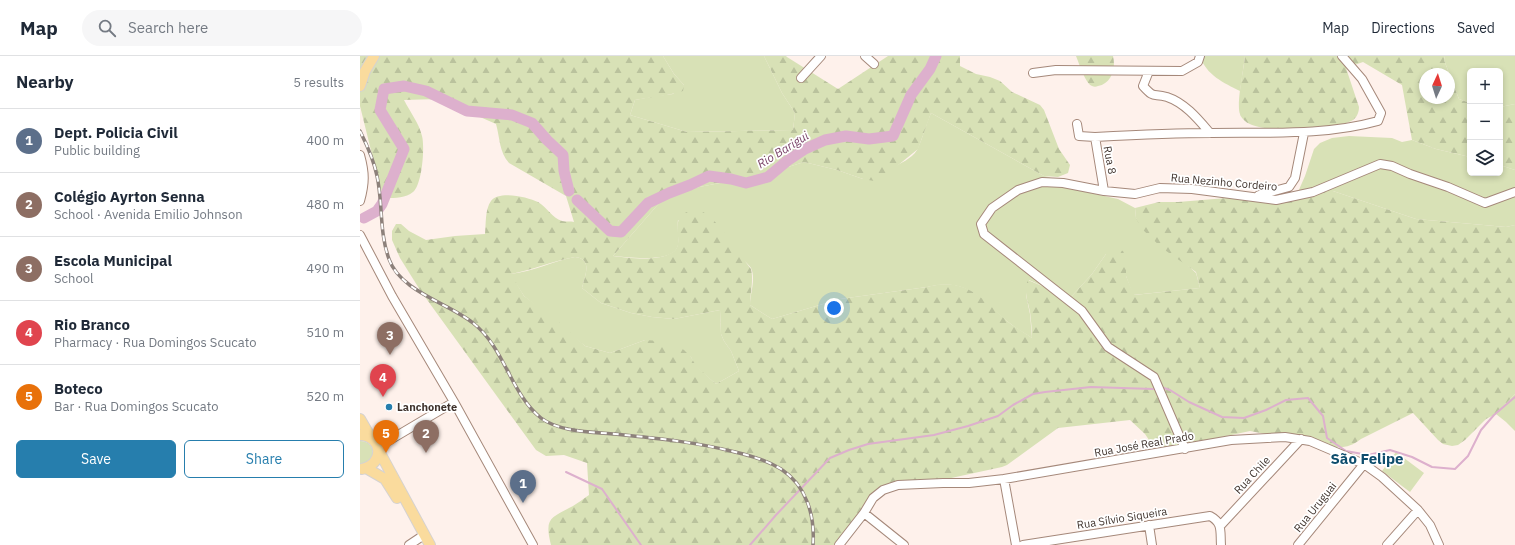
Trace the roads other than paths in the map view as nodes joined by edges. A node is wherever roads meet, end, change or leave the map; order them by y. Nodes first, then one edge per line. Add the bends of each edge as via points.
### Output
1 (374, 56) edge
2 (821, 56) edge
3 (865, 56) edge
4 (1200, 56) edge
5 (1342, 56) edge
6 (874, 64) dead end
7 (1149, 71) junction
8 (1033, 73) dead end
9 (800, 78) dead end
10 (360, 86) edge
11 (1077, 124) dead end
12 (1210, 132) junction
13 (1304, 133) junction
14 (1095, 136) junction
15 (360, 155) edge
16 (1104, 191) junction
17 (1515, 192) edge
18 (1252, 196) junction
19 (360, 201) edge
20 (360, 235) edge
21 (454, 402) junction
22 (360, 419) edge
23 (360, 435) edge
24 (371, 438) junction
25 (1301, 439) junction
26 (1186, 448) junction
27 (378, 449) junction
28 (1364, 464) junction
29 (363, 468) edge
30 (1004, 479) junction
31 (1418, 510) junction
32 (864, 513) junction
33 (1149, 524) junction
34 (1220, 526) junction
35 (423, 539) edge
36 (409, 545) edge
37 (430, 545) edge
38 (533, 545) edge
39 (839, 545) edge
40 (904, 545) edge
41 (1016, 545) edge
42 (1023, 545) edge
43 (1152, 545) edge
44 (1221, 545) edge
45 (1298, 545) edge
46 (1387, 545) edge
47 (1439, 545) edge

1 - 10 main road via 364,71
2 - 9 street
3 - 6 street
4 - 7 street via 1198,62 1182,71
5 - 13 street via 1362,79 1381,113 1378,122
7 - 8 street via 1056,70
7 - 12 street via 1143,86 1152,96 1167,97 1180,104 1194,114
11 - 14 street, Rua 8 via 1079,136
12 - 13 street
12 - 14 street
13 - 18 street via 1295,178 1289,187
14 - 16 street, Rua 8
15 - 19 street via 364,188
16 - 18 street, Rua Nezinho Cordeiro via 1135,194 1160,188 1184,188
16 - 26 street, Rua Nezinho Cordeiro via 1063,183 1042,182 1018,190 992,208 981,224 984,234 1082,312 1108,347 1154,377
17 - 18 street, Rua Nezinho Cordeiro via 1485,203 1392,166 1380,164 1313,192 1276,200
20 - 21 street via 392,296
21 - 27 street
21 - 38 street
22 - 24 main road
23 - 24 main road
24 - 27 main road
25 - 26 street, Rua José Real Prado via 1285,436 1231,440
25 - 28 street, Rua José Real Prado
25 - 34 street, Rua Chile
26 - 30 street, Rua José Real Prado
27 - 29 main road via 376,462
27 - 35 main road
28 - 31 street, Rua José Real Prado
28 - 45 street, Rua Uruguai
29 - 35 main road via 385,479
30 - 32 street, Rua José Real Prado via 969,483 898,485 883,490 872,498
30 - 41 street
31 - 46 street
31 - 47 street, Rua José Real Prado via 1430,525
32 - 39 street, Rua José Real Prado
32 - 40 street
33 - 34 street, Rua Sílvio Siqueira via 1210,516 1218,520
33 - 42 street, Rua Sílvio Siqueira
33 - 43 street
34 - 44 street
35 - 36 street
35 - 37 main road

